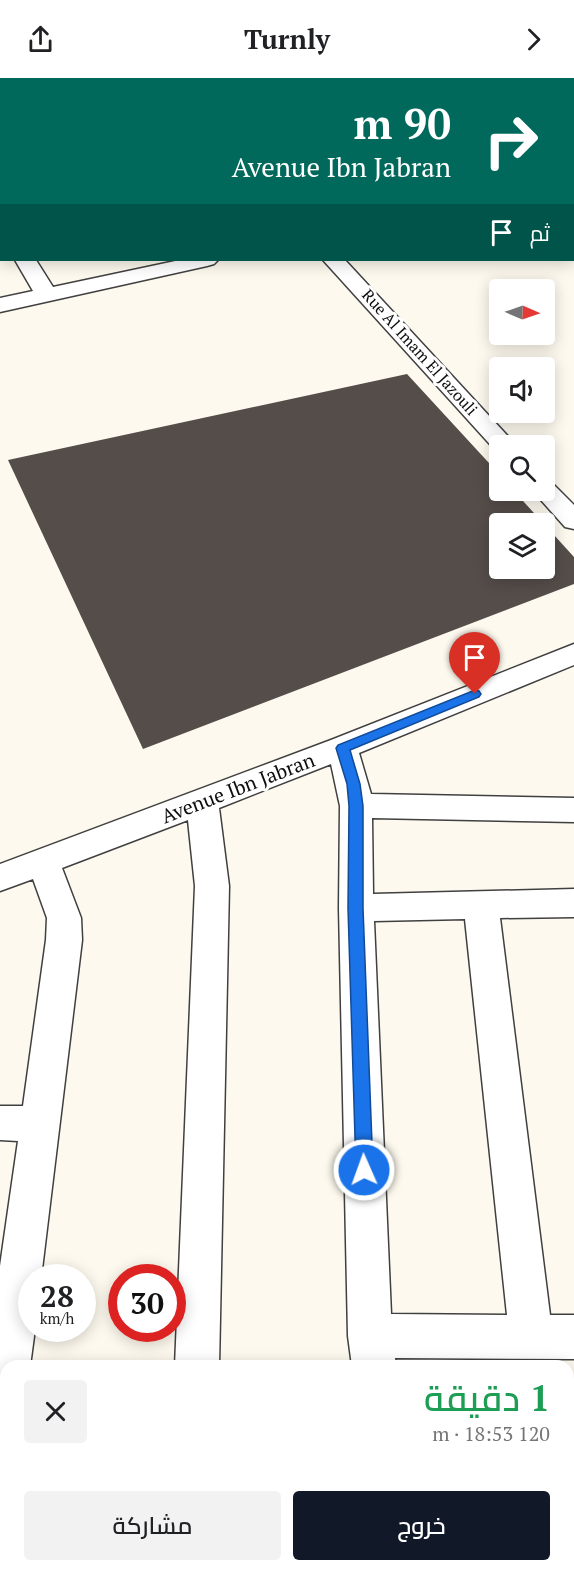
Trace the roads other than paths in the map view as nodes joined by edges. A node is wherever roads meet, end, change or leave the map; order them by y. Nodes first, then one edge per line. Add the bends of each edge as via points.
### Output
1 (27, 261) edge
2 (203, 261) edge
3 (335, 261) edge
4 (47, 296) junction
5 (0, 305) edge
6 (495, 435) edge
7 (555, 501) edge
8 (574, 521) edge
9 (570, 659) edge
10 (342, 748) junction
11 (202, 802) junction
12 (356, 806) junction
13 (574, 810) edge
14 (43, 861) junction
15 (0, 878) edge
16 (574, 903) edge
17 (481, 905) junction
18 (356, 908) junction
19 (0, 1123) edge
20 (40, 1124) junction
21 (531, 1337) junction
22 (574, 1337) edge
23 (370, 1357) edge
24 (9, 1360) edge
25 (197, 1360) edge

1 - 4 street
2 - 4 street
3 - 6 street, Rue Al Imam El Jazouli
4 - 5 street
7 - 8 street
9 - 10 street, Avenue Ibn Jabran
10 - 11 street, Avenue Ibn Jabran
10 - 12 street
11 - 14 street, Avenue Ibn Jabran
11 - 25 street via 212,886
12 - 13 street
12 - 18 street
14 - 15 street, Avenue Ibn Jabran
14 - 20 street via 64,918 64,940
16 - 17 street
17 - 18 street
17 - 21 street
18 - 23 street
19 - 20 street
20 - 24 street
21 - 22 street
21 - 23 street

